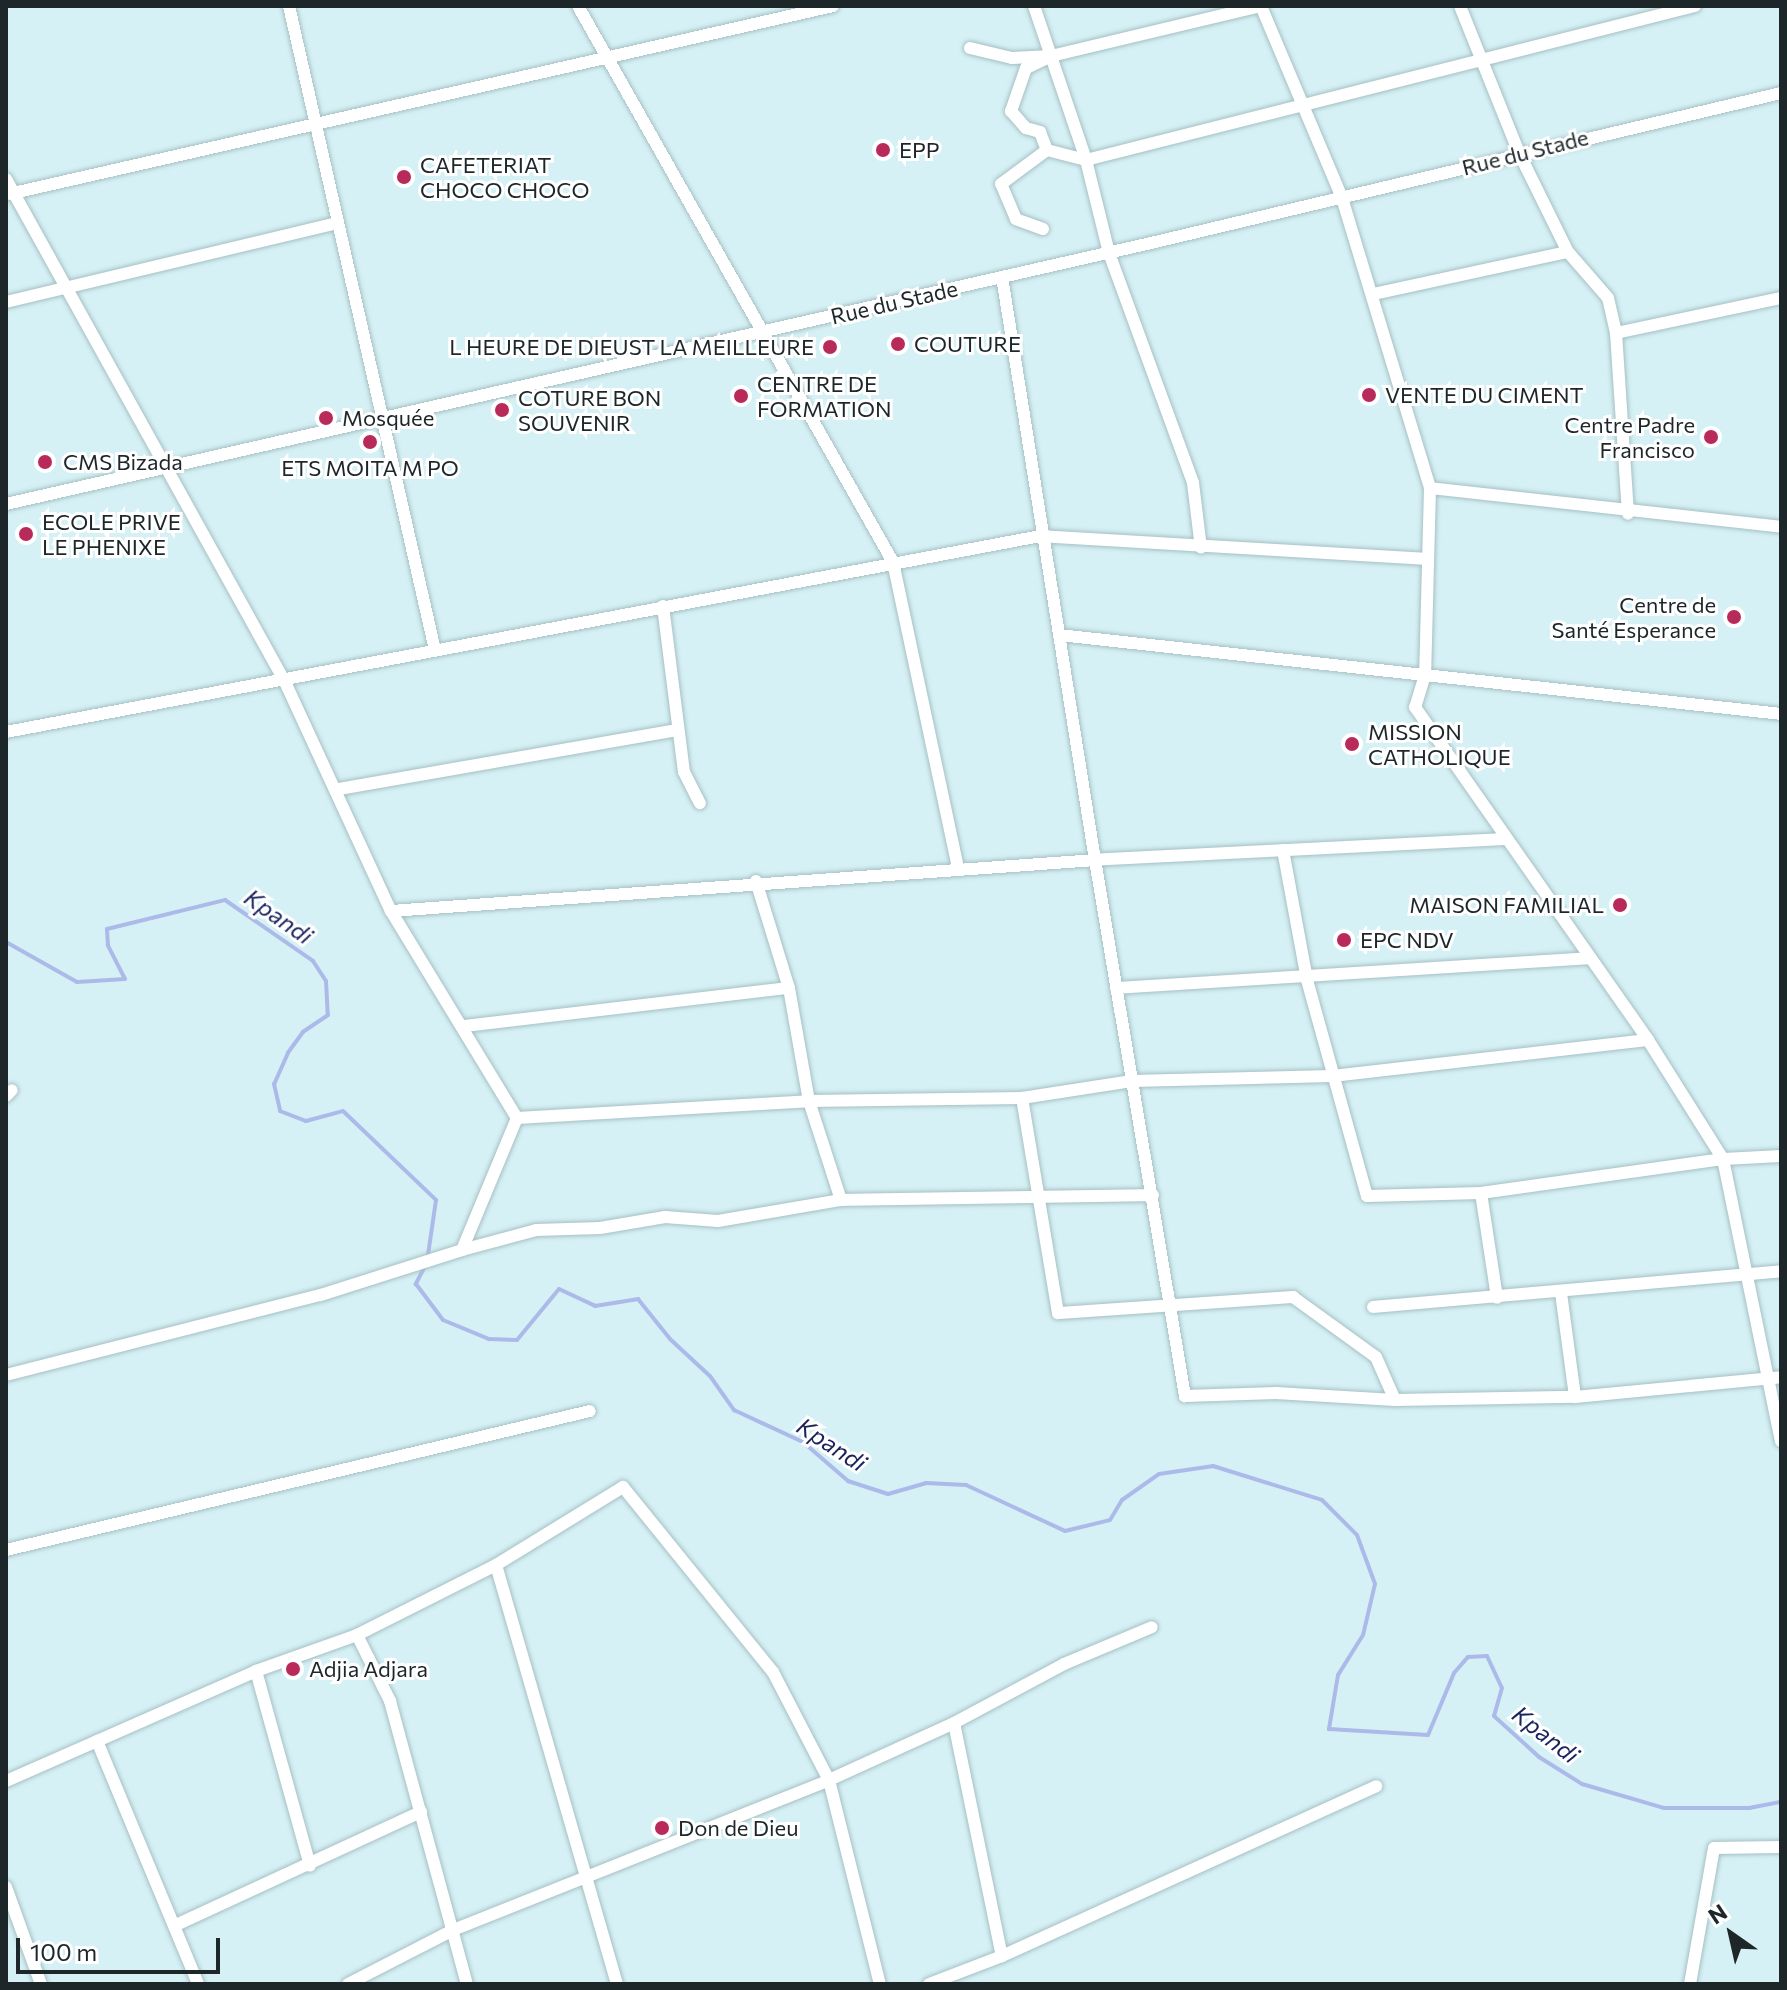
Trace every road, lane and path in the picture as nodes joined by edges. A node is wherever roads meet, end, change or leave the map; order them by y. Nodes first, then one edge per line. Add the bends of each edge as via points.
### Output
1 (289, 6) edge
2 (578, 6) edge
3 (833, 6) edge
4 (1034, 6) edge
5 (1261, 6) edge
6 (1460, 6) edge
7 (1695, 6) edge
8 (970, 48) dead end
9 (1051, 56) junction
10 (603, 57) junction
11 (1480, 58) junction
12 (1781, 93) edge
13 (1304, 102) junction
14 (312, 121) junction
15 (1047, 150) junction
16 (1519, 153) junction
17 (1086, 160) junction
18 (6, 179) edge
19 (10, 194) edge
20 (1342, 198) junction
21 (337, 223) junction
22 (1043, 229) dead end
23 (1568, 252) junction
24 (1109, 253) junction
25 (1002, 277) junction
26 (67, 286) junction
27 (1373, 294) junction
28 (1781, 298) edge
29 (6, 302) edge
30 (762, 332) junction
31 (1616, 333) junction
32 (385, 416) junction
33 (169, 465) junction
34 (1430, 488) junction
35 (6, 504) edge
36 (1628, 514) junction
37 (1781, 527) edge
38 (1040, 536) junction
39 (1201, 548) junction
40 (1426, 559) junction
41 (893, 562) junction
42 (663, 606) junction
43 (1059, 635) junction
44 (435, 650) junction
45 (1425, 675) junction
46 (285, 682) junction
47 (1781, 714) edge
48 (677, 730) junction
49 (6, 732) edge
50 (339, 789) junction
51 (700, 803) dead end
52 (1504, 839) junction
53 (1283, 850) junction
54 (1095, 860) junction
55 (958, 869) junction
56 (756, 881) junction
57 (391, 911) junction
58 (1590, 958) junction
59 (1307, 980) junction
60 (789, 988) junction
61 (1116, 988) junction
62 (464, 1026) junction
63 (1648, 1040) junction
64 (1332, 1076) junction
65 (1132, 1081) junction
66 (1022, 1098) junction
67 (809, 1101) junction
68 (517, 1118) junction
69 (1781, 1156) edge
70 (1723, 1159) junction
71 (1481, 1193) junction
72 (1153, 1195) junction
73 (841, 1200) junction
74 (1038, 1200) junction
75 (462, 1250) junction
76 (1781, 1271) edge
77 (1746, 1275) junction
78 (1561, 1293) junction
79 (1497, 1298) junction
80 (1170, 1303) junction
81 (1373, 1307) dead end
82 (6, 1375) edge
83 (1781, 1377) edge
84 (1766, 1380) junction
85 (1575, 1397) junction
86 (1395, 1400) junction
87 (590, 1411) dead end
88 (1781, 1441) edge
89 (6, 1550) edge
90 (496, 1565) junction
91 (1152, 1627) dead end
92 (357, 1635) junction
93 (256, 1671) junction
94 (954, 1723) junction
95 (97, 1741) junction
96 (829, 1780) junction
97 (6, 1781) edge
98 (1376, 1786) dead end
99 (421, 1812) junction
100 (1781, 1847) edge
101 (310, 1866) junction
102 (588, 1873) junction
103 (6, 1887) edge
104 (176, 1925) junction
105 (453, 1930) junction
106 (1002, 1956) junction
107 (39, 1983) edge
108 (198, 1984) edge
109 (348, 1984) edge
110 (467, 1984) edge
111 (617, 1984) edge
112 (880, 1984) edge
113 (929, 1984) edge
114 (1690, 1984) edge

1 - 14 street
2 - 10 street
3 - 10 street
4 - 9 street
5 - 9 street
5 - 13 street
6 - 11 street
7 - 11 street
8 - 9 street via 1012,58
9 - 15 street via 1026,68 1011,101 1011,111 1026,128 1040,132
9 - 17 street
10 - 14 street
10 - 30 street
11 - 13 street
11 - 16 street
12 - 16 street, Rue du Stade
13 - 17 street
13 - 20 street
14 - 19 street
14 - 21 street
15 - 17 street
15 - 22 street via 1001,184 1016,219
16 - 20 street, Rue du Stade
16 - 23 street
17 - 24 street
18 - 19 street
19 - 26 street
20 - 24 street, Rue du Stade
20 - 27 street
21 - 26 street
21 - 32 street
23 - 27 street
23 - 31 street via 1608,298
24 - 25 street, Rue du Stade
24 - 39 street via 1193,483
25 - 30 street, Rue du Stade
25 - 38 street
26 - 29 street
26 - 33 street
27 - 34 street
28 - 31 street
30 - 32 street, Rue du Stade
30 - 41 street
31 - 36 street
32 - 33 street, Rue du Stade
32 - 44 street
33 - 35 street, Rue du Stade
33 - 46 street
34 - 36 street
34 - 40 street
36 - 37 street
38 - 39 street
38 - 41 street
38 - 43 street
39 - 40 street
40 - 45 street
41 - 42 street
41 - 55 street
42 - 44 street
42 - 48 street
43 - 45 street
43 - 54 street
44 - 46 street
45 - 47 street
45 - 52 street via 1415,707
46 - 49 street
46 - 50 street
48 - 50 street
48 - 51 street via 687,783
50 - 57 street
52 - 53 street
52 - 58 street
53 - 54 street
53 - 59 street
54 - 55 street
54 - 61 street
55 - 56 street
56 - 57 street
56 - 60 street
57 - 62 street
58 - 59 street
58 - 63 street
59 - 61 street
59 - 64 street
60 - 62 street
60 - 67 street
61 - 65 street
62 - 68 street
63 - 64 street
63 - 70 street
64 - 65 street
64 - 71 street via 1367,1196
65 - 66 street
65 - 72 street
66 - 67 street
66 - 74 street
67 - 68 street
67 - 73 street
68 - 75 street
69 - 70 street
70 - 71 street
70 - 77 street
71 - 79 street
72 - 74 street
72 - 80 street
73 - 74 street
73 - 75 street via 718,1221 665,1217 600,1228 536,1230
74 - 80 street via 1058,1313
75 - 82 street via 321,1295
76 - 77 street
77 - 78 street
77 - 84 street
78 - 79 street
78 - 85 street
79 - 81 street
80 - 86 street via 1293,1297 1376,1357
80 - 86 street via 1185,1396 1276,1393
83 - 84 street
84 - 85 street
84 - 88 street
85 - 86 street
87 - 89 street
90 - 92 street
90 - 96 street via 623,1487 773,1672
90 - 102 street
91 - 94 street via 1064,1664
92 - 93 street
92 - 99 street via 390,1701
93 - 95 street
93 - 101 street
94 - 96 street
94 - 106 street
95 - 97 street
95 - 104 street
96 - 102 street
96 - 112 street
98 - 106 street
99 - 101 street
99 - 105 street
100 - 114 street via 1714,1848
101 - 104 street
102 - 105 street
102 - 111 street
103 - 107 street
104 - 108 street
105 - 109 street
105 - 110 street
106 - 113 street

